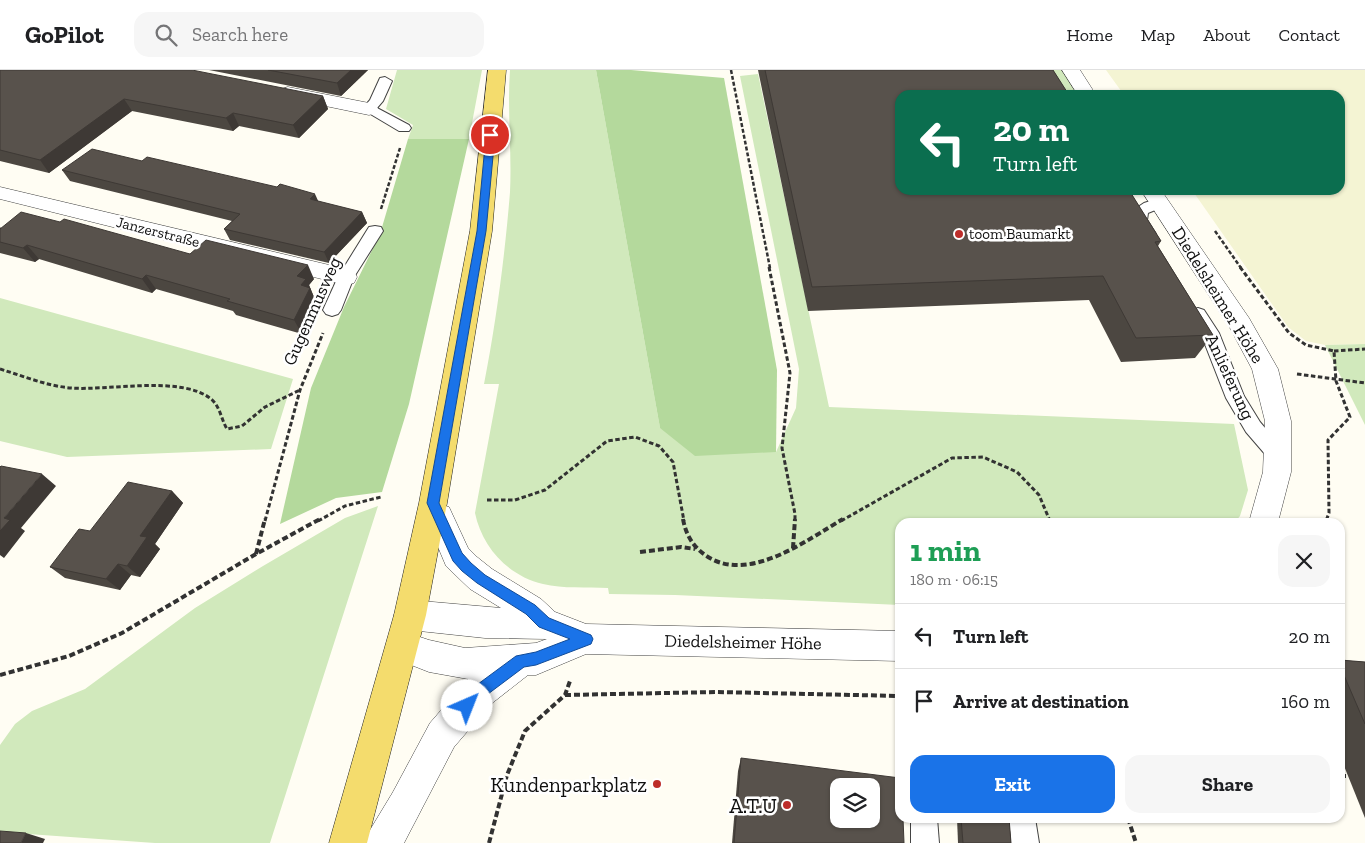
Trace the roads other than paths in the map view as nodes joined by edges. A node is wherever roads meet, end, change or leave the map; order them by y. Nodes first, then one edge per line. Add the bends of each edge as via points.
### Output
1 (497, 70) edge
2 (1071, 70) edge
3 (385, 81) dead end
4 (276, 90) edge
5 (1085, 90) edge
6 (370, 109) junction
7 (404, 128) road end
8 (0, 193) edge
9 (1156, 197) edge
10 (375, 231) road end
11 (1160, 252) edge
12 (346, 277) junction
13 (1190, 301) edge
14 (332, 310) road end
15 (1278, 455) junction
16 (436, 509) junction
17 (1265, 518) edge
18 (544, 623) junction
19 (406, 630) junction
20 (586, 639) junction
21 (895, 646) edge
22 (521, 661) junction
23 (1023, 823) edge
24 (348, 843) edge
25 (382, 843) edge
26 (1025, 843) edge

1 - 16 main road via 481,231
2 - 5 street
3 - 6 lane
4 - 6 street
6 - 7 lane
8 - 12 street, Janzerstraße
9 - 11 lane via 1140,211 1139,220
9 - 15 street, Diedelsheimer Höhe via 1240,324 1265,369 1278,421
10 - 12 lane, Gugenmusweg
12 - 14 lane, Gugenmusweg
13 - 15 lane, Anlieferung via 1210,333 1235,398
15 - 17 street, Diedelsheimer Höhe
16 - 18 street via 457,557 466,567
16 - 19 main road
18 - 19 street via 485,623
18 - 20 street
19 - 22 street via 429,656 464,664
19 - 24 main road
20 - 21 street, Diedelsheimer Höhe
20 - 22 street via 536,659
22 - 25 street via 479,692 442,734 406,806
23 - 26 lane

